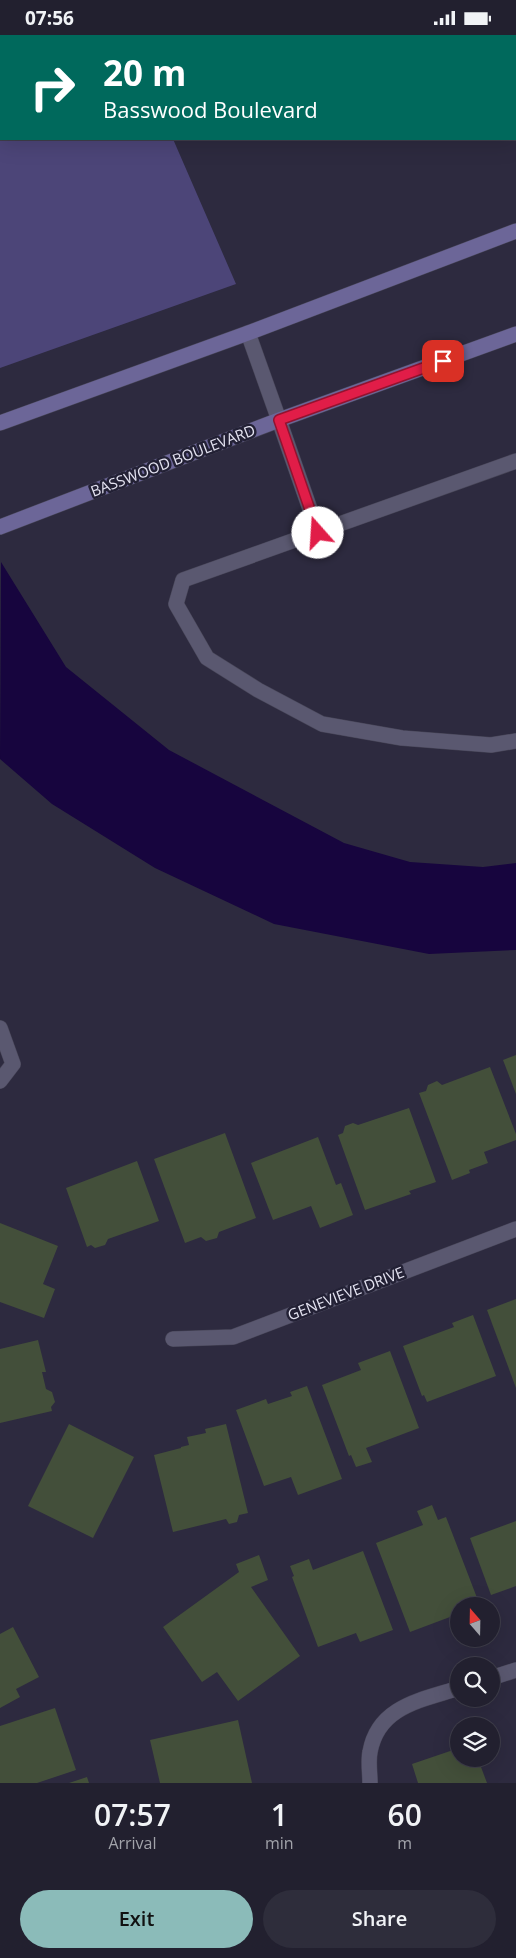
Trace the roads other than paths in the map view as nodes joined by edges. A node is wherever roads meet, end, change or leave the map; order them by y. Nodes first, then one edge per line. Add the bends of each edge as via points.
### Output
1 (516, 231) edge
2 (248, 333) junction
3 (516, 334) edge
4 (279, 420) junction
5 (0, 423) edge
6 (516, 461) edge
7 (0, 527) edge
8 (318, 533) junction
9 (516, 741) edge
10 (0, 1028) edge
11 (0, 1081) edge
12 (516, 1229) edge
13 (173, 1339) dead end
14 (516, 1670) edge
15 (500, 1675) edge
16 (450, 1691) edge
17 (370, 1783) edge

1 - 2 main road
2 - 4 street
2 - 5 main road
3 - 4 main road, BASSWOOD BOULEVARD
4 - 7 main road, BASSWOOD BOULEVARD
4 - 8 street
6 - 8 street
8 - 9 street via 183,580 176,605 207,658 322,724 412,739 491,745
10 - 11 street via 13,1064
12 - 13 street, GENEVIEVE DRIVE via 232,1337
14 - 15 street
16 - 17 street via 402,1707 380,1726 369,1752

